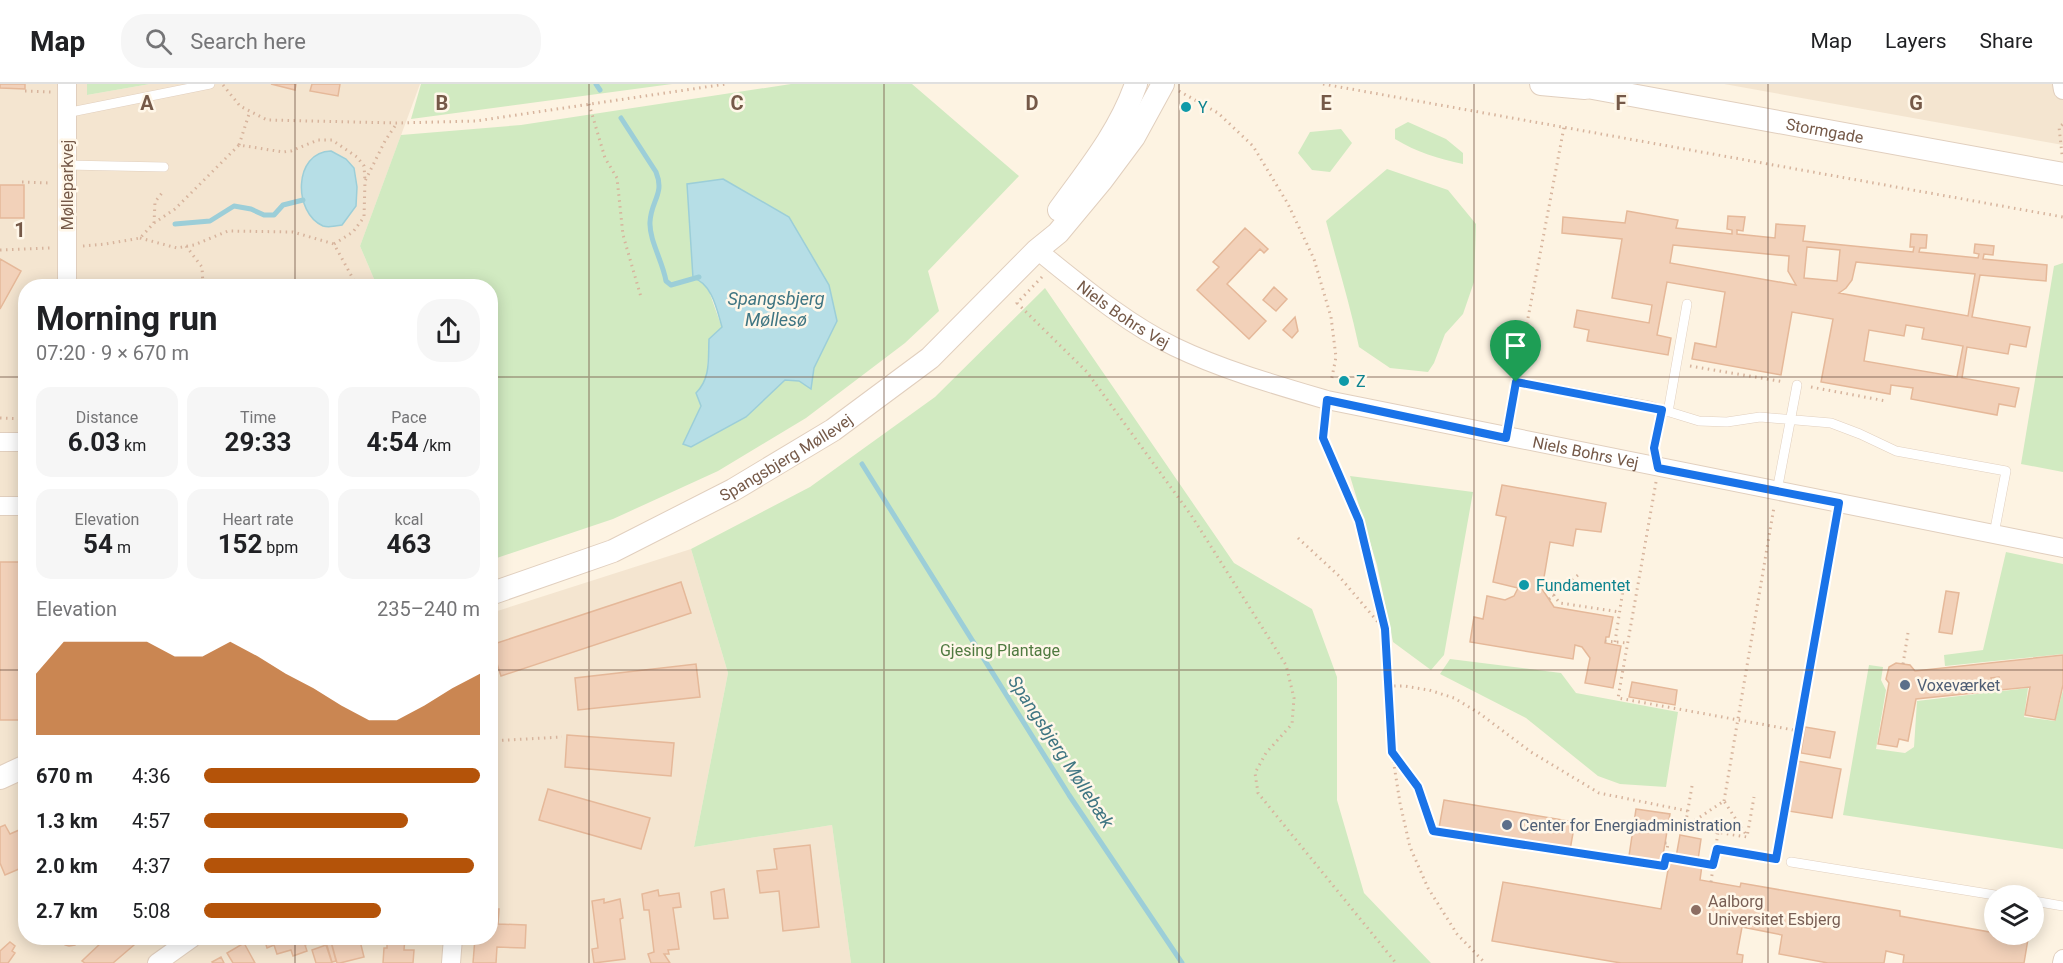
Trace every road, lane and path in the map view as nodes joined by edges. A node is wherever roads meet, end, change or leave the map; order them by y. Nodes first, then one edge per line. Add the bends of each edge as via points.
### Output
1 (210, 84) edge
2 (222, 84) edge
3 (726, 84) edge
4 (1136, 84) edge
5 (1323, 84) edge
6 (1541, 84) edge
7 (2062, 84) edge
8 (1578, 86) edge
9 (1170, 87) edge
10 (67, 88) edge
11 (2063, 90) edge
12 (25, 91) dead end
13 (589, 104) junction
14 (250, 111) junction
15 (66, 113) junction
16 (397, 123) junction
17 (2063, 124) edge
18 (1564, 127) junction
19 (239, 145) junction
20 (66, 165) junction
21 (164, 167) dead end
22 (2062, 167) edge
23 (366, 181) junction
24 (22, 182) dead end
25 (67, 183) junction
26 (162, 193) dead end
27 (2063, 217) edge
28 (154, 223) junction
29 (140, 238) junction
30 (334, 244) junction
31 (186, 246) junction
32 (67, 248) junction
33 (0, 250) edge
34 (1045, 257) junction
35 (67, 279) edge
36 (202, 279) edge
37 (353, 279) edge
38 (641, 297) dead end
39 (1687, 304) dead end
40 (1676, 363) junction
41 (1516, 382) junction
42 (1797, 385) junction
43 (1327, 400) junction
44 (1886, 401) dead end
45 (1665, 411) junction
46 (0, 418) edge
47 (1791, 418) junction
48 (18, 419) edge
49 (1506, 438) junction
50 (0, 442) edge
51 (18, 442) edge
52 (1658, 468) junction
53 (1777, 491) junction
54 (1839, 503) junction
55 (0, 506) edge
56 (18, 506) edge
57 (1994, 534) junction
58 (1298, 538) dead end
59 (2063, 548) edge
60 (1578, 575) dead end
61 (1624, 583) dead end
62 (498, 591) edge
63 (1553, 595) junction
64 (1549, 599) dead end
65 (1620, 612) junction
66 (1385, 629) junction
67 (1908, 633) dead end
68 (1605, 641) dead end
69 (1615, 642) junction
70 (1627, 644) junction
71 (1903, 664) dead end
72 (1388, 686) junction
73 (1738, 720) junction
74 (1799, 731) junction
75 (562, 737) dead end
76 (498, 741) edge
77 (1392, 752) junction
78 (18, 770) edge
79 (0, 778) edge
80 (1692, 786) dead end
81 (1754, 796) dead end
82 (1724, 801) junction
83 (1688, 811) junction
84 (1685, 827) junction
85 (1718, 832) junction
86 (1748, 837) junction
87 (1665, 843) dead end
88 (1717, 849) junction
89 (1666, 857) junction
90 (1776, 859) junction
91 (1791, 862) joint
92 (1713, 865) junction
93 (1711, 882) dead end
94 (1984, 893) edge
95 (2044, 903) edge
96 (2063, 906) edge
97 (182, 945) edge
98 (452, 945) edge
99 (157, 963) edge
100 (451, 963) edge
101 (1396, 963) edge
102 (1485, 963) edge

1 - 15 lane
2 - 14 path via 240,106
3 - 13 path
4 - 34 street, Spangsbjerg Møllevej via 1101,152 1047,226
5 - 18 path
6 - 8 street, Stormgade
7 - 11 street
8 - 22 street, Stormgade
9 - 34 street, Spangsbjerg Møllevej via 1058,233
9 - 43 path via 1218,113 1253,146 1288,204 1314,259 1331,317 1336,357
10 - 12 path
10 - 15 street, Mølleparkvej
13 - 16 path via 476,121
13 - 38 path via 605,158 617,178 623,235
14 - 16 path via 267,120
14 - 19 path
15 - 20 street, Mølleparkvej
16 - 23 path
17 - 22 path
18 - 27 path
18 - 41 path
19 - 23 path via 291,152 318,140 332,140 357,157 364,166
19 - 28 path via 175,209
20 - 21 lane
20 - 25 street, Mølleparkvej
23 - 30 path via 364,217 353,232
24 - 25 path
25 - 32 street, Mølleparkvej
26 - 28 path via 155,202
28 - 29 path
29 - 31 path via 177,248
29 - 32 path
30 - 31 path via 293,232 228,231
30 - 37 path
31 - 36 path via 202,267
32 - 33 path
32 - 35 street, Mølleparkvej
34 - 43 street, Niels Bohrs Vej via 1106,305 1176,347 1258,379
34 - 62 street, Spangsbjerg Møllevej via 930,358 833,430 733,490 614,551
34 - 101 path via 1017,303 1087,372 1191,515 1286,665 1294,698 1292,724 1266,753 1255,774 1258,793
39 - 40 lane
40 - 42 path
40 - 45 lane
41 - 45 lane
41 - 49 lane
42 - 44 path
42 - 47 lane
43 - 49 street, Niels Bohrs Vej
43 - 66 path via 1323,438 1359,521
45 - 47 lane via 1699,421
45 - 52 path via 1654,448
46 - 48 path
47 - 53 lane
47 - 57 lane via 1831,423 1896,451 2006,471
49 - 52 street, Niels Bohrs Vej
50 - 51 street
52 - 53 street, Niels Bohrs Vej
52 - 70 path
53 - 54 street, Niels Bohrs Vej
53 - 73 path
54 - 57 street, Niels Bohrs Vej
54 - 74 path
55 - 56 street
57 - 59 street, Niels Bohrs Vej
58 - 66 path via 1338,575
60 - 63 path
61 - 65 path
63 - 64 path
63 - 65 path via 1560,603
65 - 69 path
66 - 72 path
67 - 71 path
68 - 69 path
69 - 70 path
70 - 73 path via 1618,698
72 - 77 path
72 - 83 path via 1430,690 1454,698 1599,793
73 - 74 path
73 - 82 path
74 - 90 path
75 - 76 path
77 - 89 path via 1418,787 1433,831 1664,866
77 - 102 path via 1410,847 1428,888 1457,934
78 - 79 street
80 - 83 path
81 - 86 path
82 - 84 path
82 - 86 path
83 - 84 path
84 - 85 path
85 - 86 path
85 - 88 path
87 - 89 path
88 - 90 path
88 - 92 path
89 - 92 path
90 - 91 path
91 - 94 lane
92 - 93 path
95 - 96 lane
97 - 99 street
98 - 100 street

